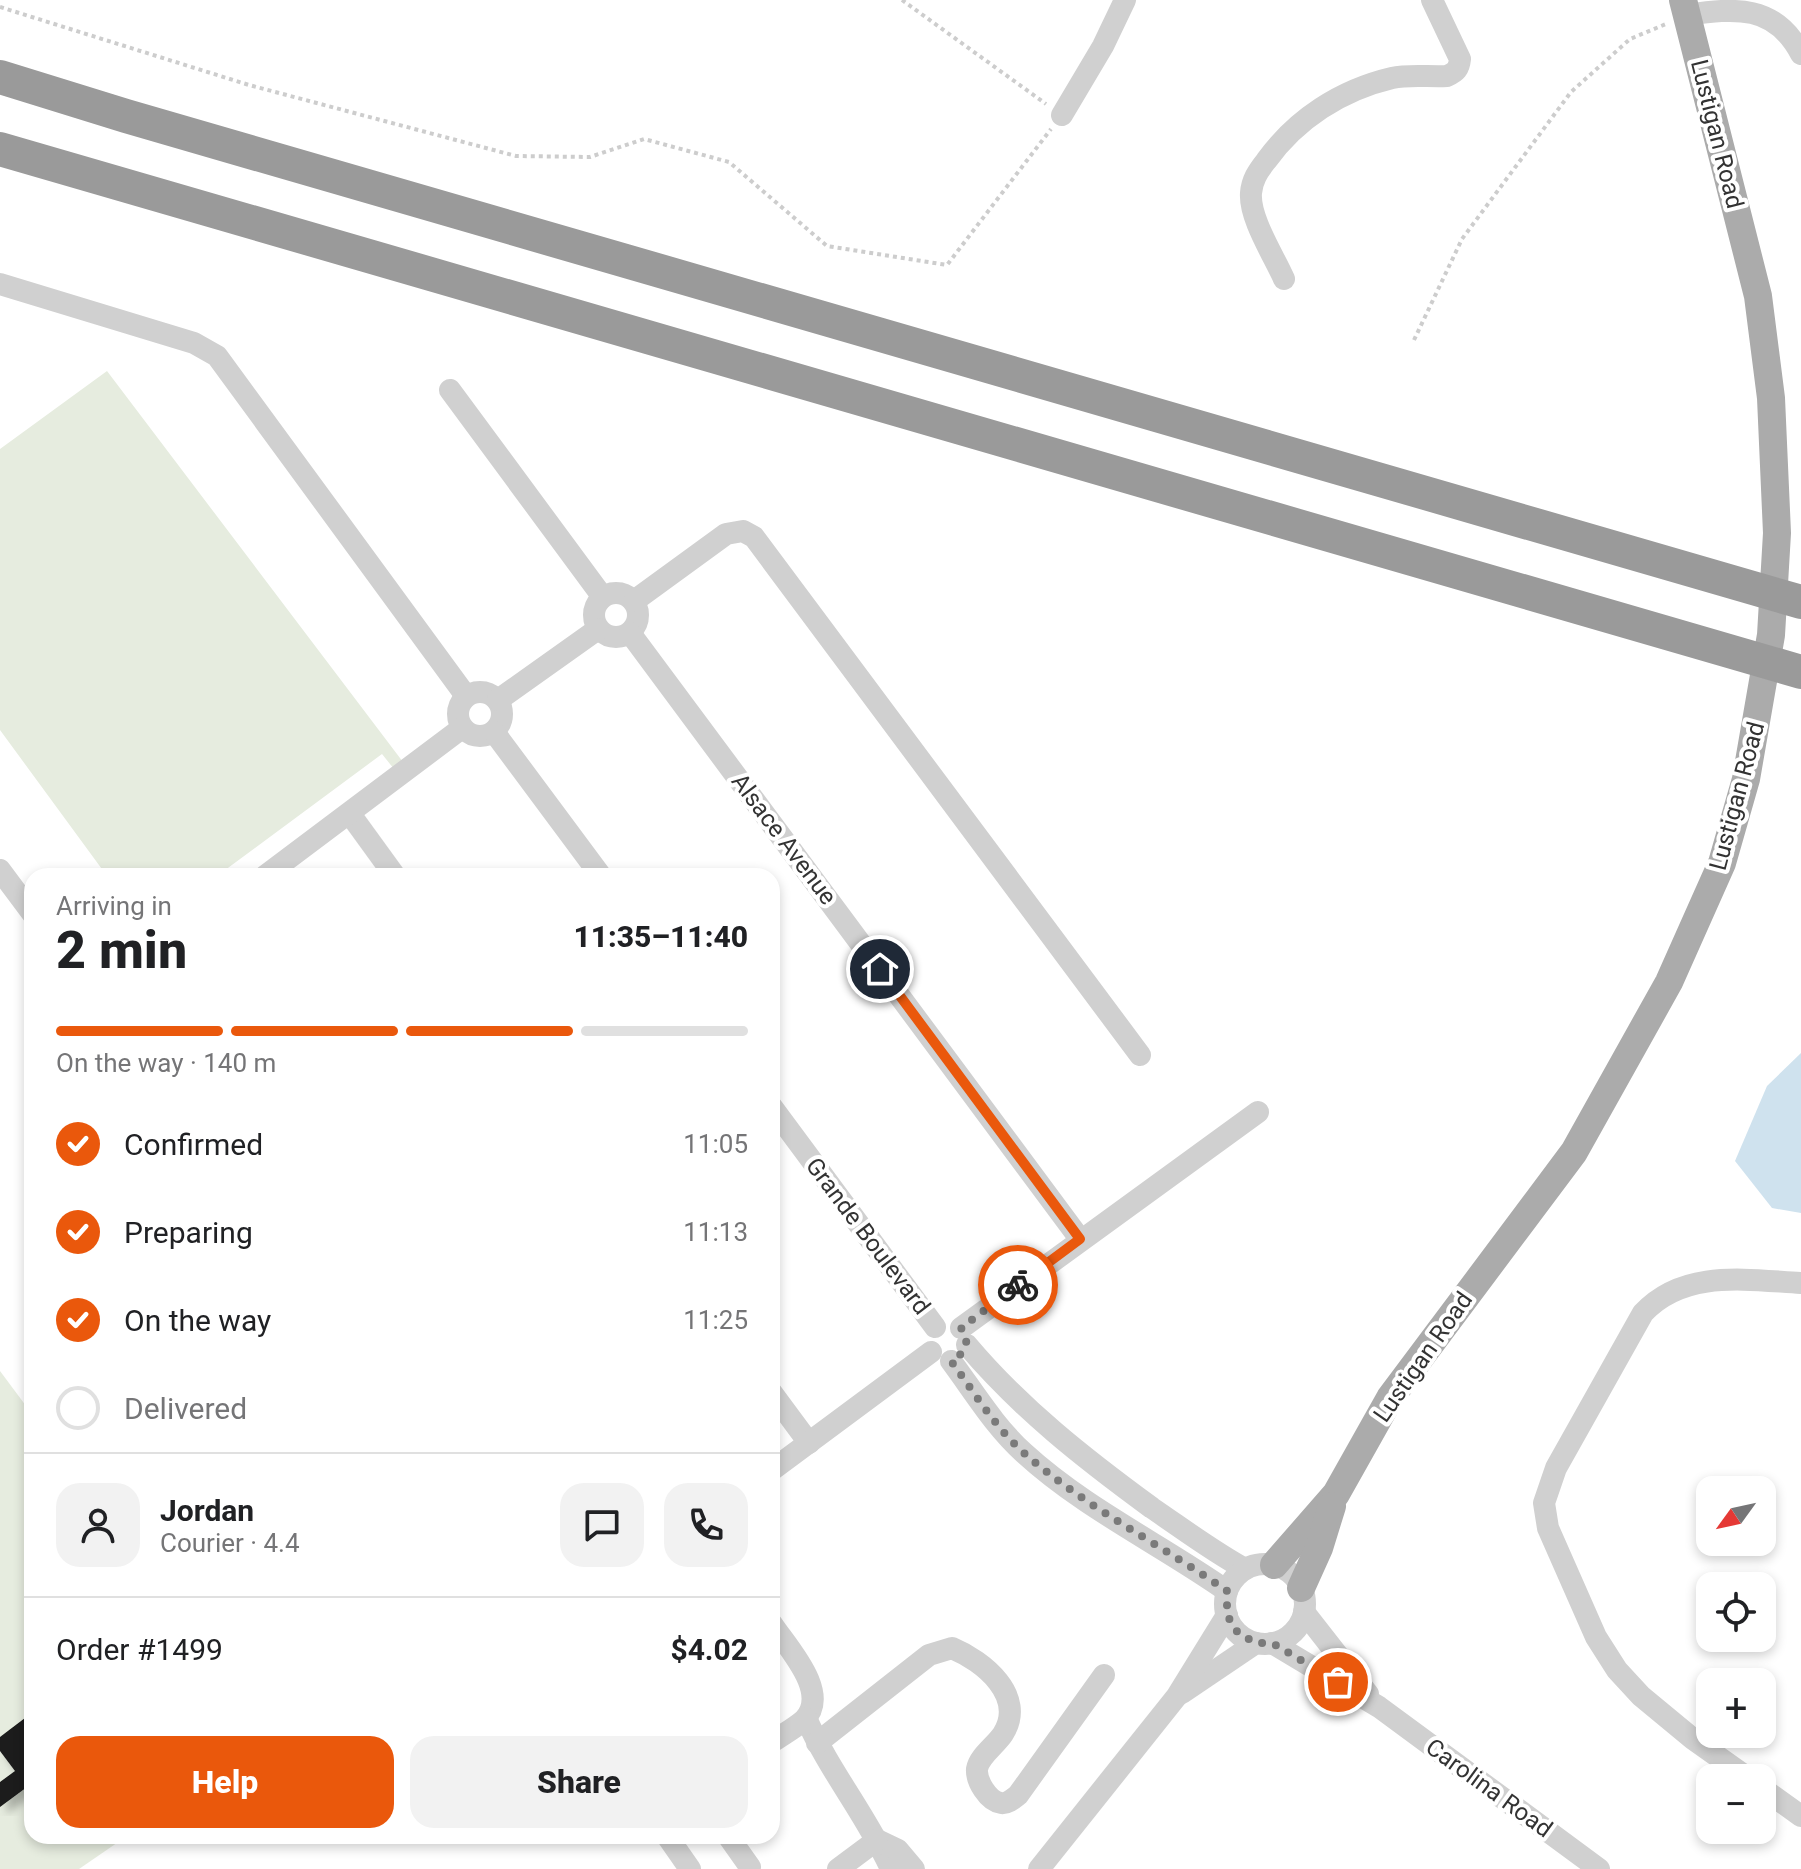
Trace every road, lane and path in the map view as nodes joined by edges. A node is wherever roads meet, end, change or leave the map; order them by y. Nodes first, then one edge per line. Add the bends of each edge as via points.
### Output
1 (902, 0) edge
2 (1125, 0) edge
3 (1432, 0) edge
4 (0, 7) edge
5 (1685, 8) edge
6 (1801, 54) edge
7 (0, 77) edge
8 (1062, 115) junction
9 (0, 149) edge
10 (1284, 279) dead end
11 (0, 284) edge
12 (1414, 340) dead end
13 (450, 390) dead end
14 (602, 596) junction
15 (634, 601) junction
16 (1801, 602) edge
17 (598, 629) junction
18 (630, 633) junction
19 (1801, 672) edge
20 (466, 696) junction
21 (498, 700) junction
22 (462, 728) junction
23 (494, 732) junction
24 (350, 814) junction
25 (276, 868) edge
26 (389, 868) edge
27 (595, 868) edge
28 (0, 870) edge
29 (24, 902) edge
30 (1140, 1055) dead end
31 (1258, 1112) dead end
32 (780, 1118) edge
33 (1080, 1239) junction
34 (1801, 1283) edge
35 (953, 1346) junction
36 (780, 1404) edge
37 (1041, 1421) junction
38 (809, 1443) junction
39 (1018, 1447) junction
40 (1089, 1460) junction
41 (780, 1464) edge
42 (1069, 1487) junction
43 (1336, 1494) junction
44 (1274, 1565) junction
45 (1245, 1569) junction
46 (1227, 1591) junction
47 (1302, 1600) junction
48 (1227, 1615) junction
49 (780, 1636) edge
50 (1264, 1643) junction
51 (1104, 1675) dead end
52 (1177, 1696) junction
53 (1379, 1707) junction
54 (806, 1718) junction
55 (780, 1736) edge
56 (817, 1743) junction
57 (1728, 1764) edge
58 (1776, 1798) edge
59 (1801, 1816) edge
60 (877, 1840) junction
61 (673, 1844) edge
62 (734, 1844) edge
63 (750, 1867) edge
64 (690, 1869) edge
65 (838, 1869) edge
66 (891, 1869) edge
67 (914, 1869) edge
68 (1039, 1869) edge
69 (1599, 1869) edge

1 - 8 path
2 - 8 street
3 - 10 street via 1460,59 1455,73 1395,77 1332,102 1303,120 1255,175 1251,203
4 - 8 path via 249,85 516,156 590,157 644,139 715,158 729,162 827,246 947,265
5 - 6 street via 1762,15 1778,24
5 - 12 path via 1630,39 1571,92 1462,239
5 - 43 main road, Lustigan Road via 1758,296 1771,398 1777,533 1771,635 1746,779 1722,863 1669,982 1574,1152 1390,1398
7 - 16 highway
9 - 19 highway
11 - 20 street via 194,343 217,356
13 - 14 street
14 - 15 street via 613,592
14 - 17 street via 593,618
15 - 18 street via 639,612
15 - 30 street via 726,534 743,531 754,537
17 - 18 street via 619,638
17 - 21 street
18 - 33 street, Alsace Avenue
20 - 21 street via 477,691
20 - 22 street via 459,705
21 - 23 street via 503,711
22 - 23 street via 471,736
22 - 24 street
23 - 27 street
24 - 25 street
24 - 26 street
28 - 29 street
31 - 33 street
32 - 35 street, Grande Boulevard via 935,1327 928,1337
33 - 35 street
34 - 57 street via 1708,1280 1686,1284 1655,1300 1556,1468 1544,1503 1554,1542 1596,1637 1617,1670 1641,1696
35 - 37 street
35 - 38 street
35 - 39 street via 994,1420
36 - 38 street
37 - 39 street
37 - 40 street
38 - 41 street
39 - 42 street
40 - 42 street
40 - 45 street
42 - 46 street
43 - 44 main road, Lustigan Road
43 - 47 main road, Lustigan Road
44 - 45 street
44 - 47 street via 1285,1569
45 - 46 street
46 - 48 street
47 - 50 street via 1292,1632
47 - 53 street, Carolina Road
48 - 50 street via 1238,1633
48 - 52 street
49 - 54 street via 811,1682 814,1695
50 - 52 street
50 - 53 street, Carolina Road
51 - 56 street via 1010,1801 991,1798 977,1774 1008,1723 1005,1690 985,1668 952,1648 929,1655
52 - 68 street
53 - 69 street, Carolina Road
54 - 55 street
54 - 56 street
56 - 60 street
58 - 59 street
60 - 65 street
60 - 66 street
60 - 67 street via 898,1850
61 - 64 street
62 - 63 street

